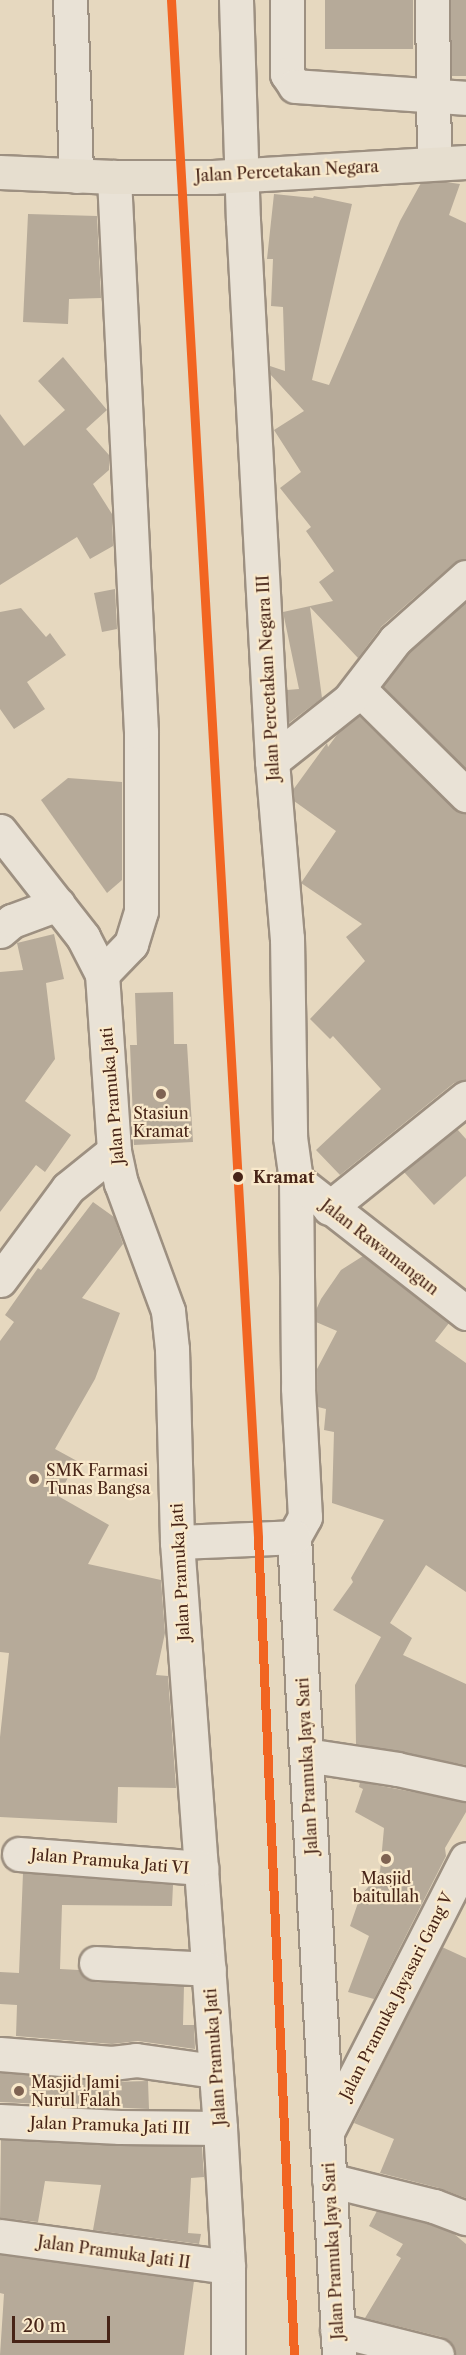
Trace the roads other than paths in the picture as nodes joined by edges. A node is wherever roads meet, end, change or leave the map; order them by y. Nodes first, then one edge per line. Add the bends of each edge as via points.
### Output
1 (70, 0) edge
2 (236, 0) edge
3 (287, 0) edge
4 (432, 0) edge
5 (433, 95) junction
6 (466, 98) edge
7 (450, 163) edge
8 (0, 172) edge
9 (242, 175) junction
10 (76, 176) junction
11 (114, 177) junction
12 (466, 577) edge
13 (359, 689) junction
14 (272, 761) junction
15 (466, 795) edge
16 (0, 831) edge
17 (58, 904) junction
18 (0, 931) edge
19 (102, 974) junction
20 (466, 1098) edge
21 (114, 1151) junction
22 (296, 1180) junction
23 (329, 1208) junction
24 (0, 1280) edge
25 (466, 1313) edge
26 (294, 1537) junction
27 (177, 1542) junction
28 (306, 1755) junction
29 (466, 1784) edge
30 (19, 1854) dead end
31 (466, 1859) edge
32 (201, 1868) junction
33 (96, 1963) dead end
34 (209, 1969) junction
35 (0, 2054) edge
36 (214, 2071) junction
37 (0, 2121) edge
38 (220, 2128) junction
39 (327, 2132) junction
40 (329, 2180) junction
41 (466, 2218) edge
42 (0, 2236) edge
43 (228, 2267) junction
44 (338, 2342) edge
45 (228, 2355) edge
46 (437, 2355) edge

1 - 10 street
2 - 9 street, Jalan Percetakan Negara III
3 - 5 street via 287,75 295,86
4 - 5 street
5 - 6 street
5 - 7 street
7 - 9 main road, Jalan Percetakan Negara
8 - 10 main road, Jalan Percetakan Negara
9 - 11 main road, Jalan Percetakan Negara
9 - 14 street, Jalan Percetakan Negara III
10 - 11 main road, Jalan Percetakan Negara
11 - 19 street via 141,732 141,911 131,944
12 - 13 street via 395,640
13 - 14 street
13 - 15 street
14 - 22 street, Jalan Percetakan Negara III via 287,938 290,1137
16 - 17 street, Jalan Pramuka Jati
17 - 18 street via 12,921
17 - 19 street, Jalan Pramuka Jati via 83,938
19 - 21 street, Jalan Pramuka Jati
20 - 23 street
21 - 24 street via 68,1188
21 - 27 street, Jalan Pramuka Jati via 168,1311
22 - 23 street, Jalan Rawamangun
22 - 26 street, Jalan Pramuka Jaya Sari via 298,1388 305,1517
23 - 25 street, Jalan Rawamangun
26 - 27 street
26 - 28 street, Jalan Pramuka Jaya Sari
27 - 32 street, Jalan Pramuka Jati
28 - 29 street
28 - 39 street, Jalan Pramuka Jaya Sari
30 - 32 street, Jalan Pramuka Jati VI
31 - 39 street, Jalan Pramuka Jayasari Gang V
32 - 34 street, Jalan Pramuka Jati
33 - 34 street
34 - 36 street, Jalan Pramuka Jati
35 - 36 street via 112,2063 136,2060
36 - 38 street, Jalan Pramuka Jati
37 - 38 street, Jalan Pramuka Jati III
38 - 43 street, Jalan Pramuka Jati
39 - 40 street, Jalan Pramuka Jaya Sari
40 - 41 street via 434,2206
40 - 44 street, Jalan Pramuka Jaya Sari
42 - 43 street, Jalan Pramuka Jati II
43 - 45 street, Jalan Pramuka Jati
44 - 46 street

